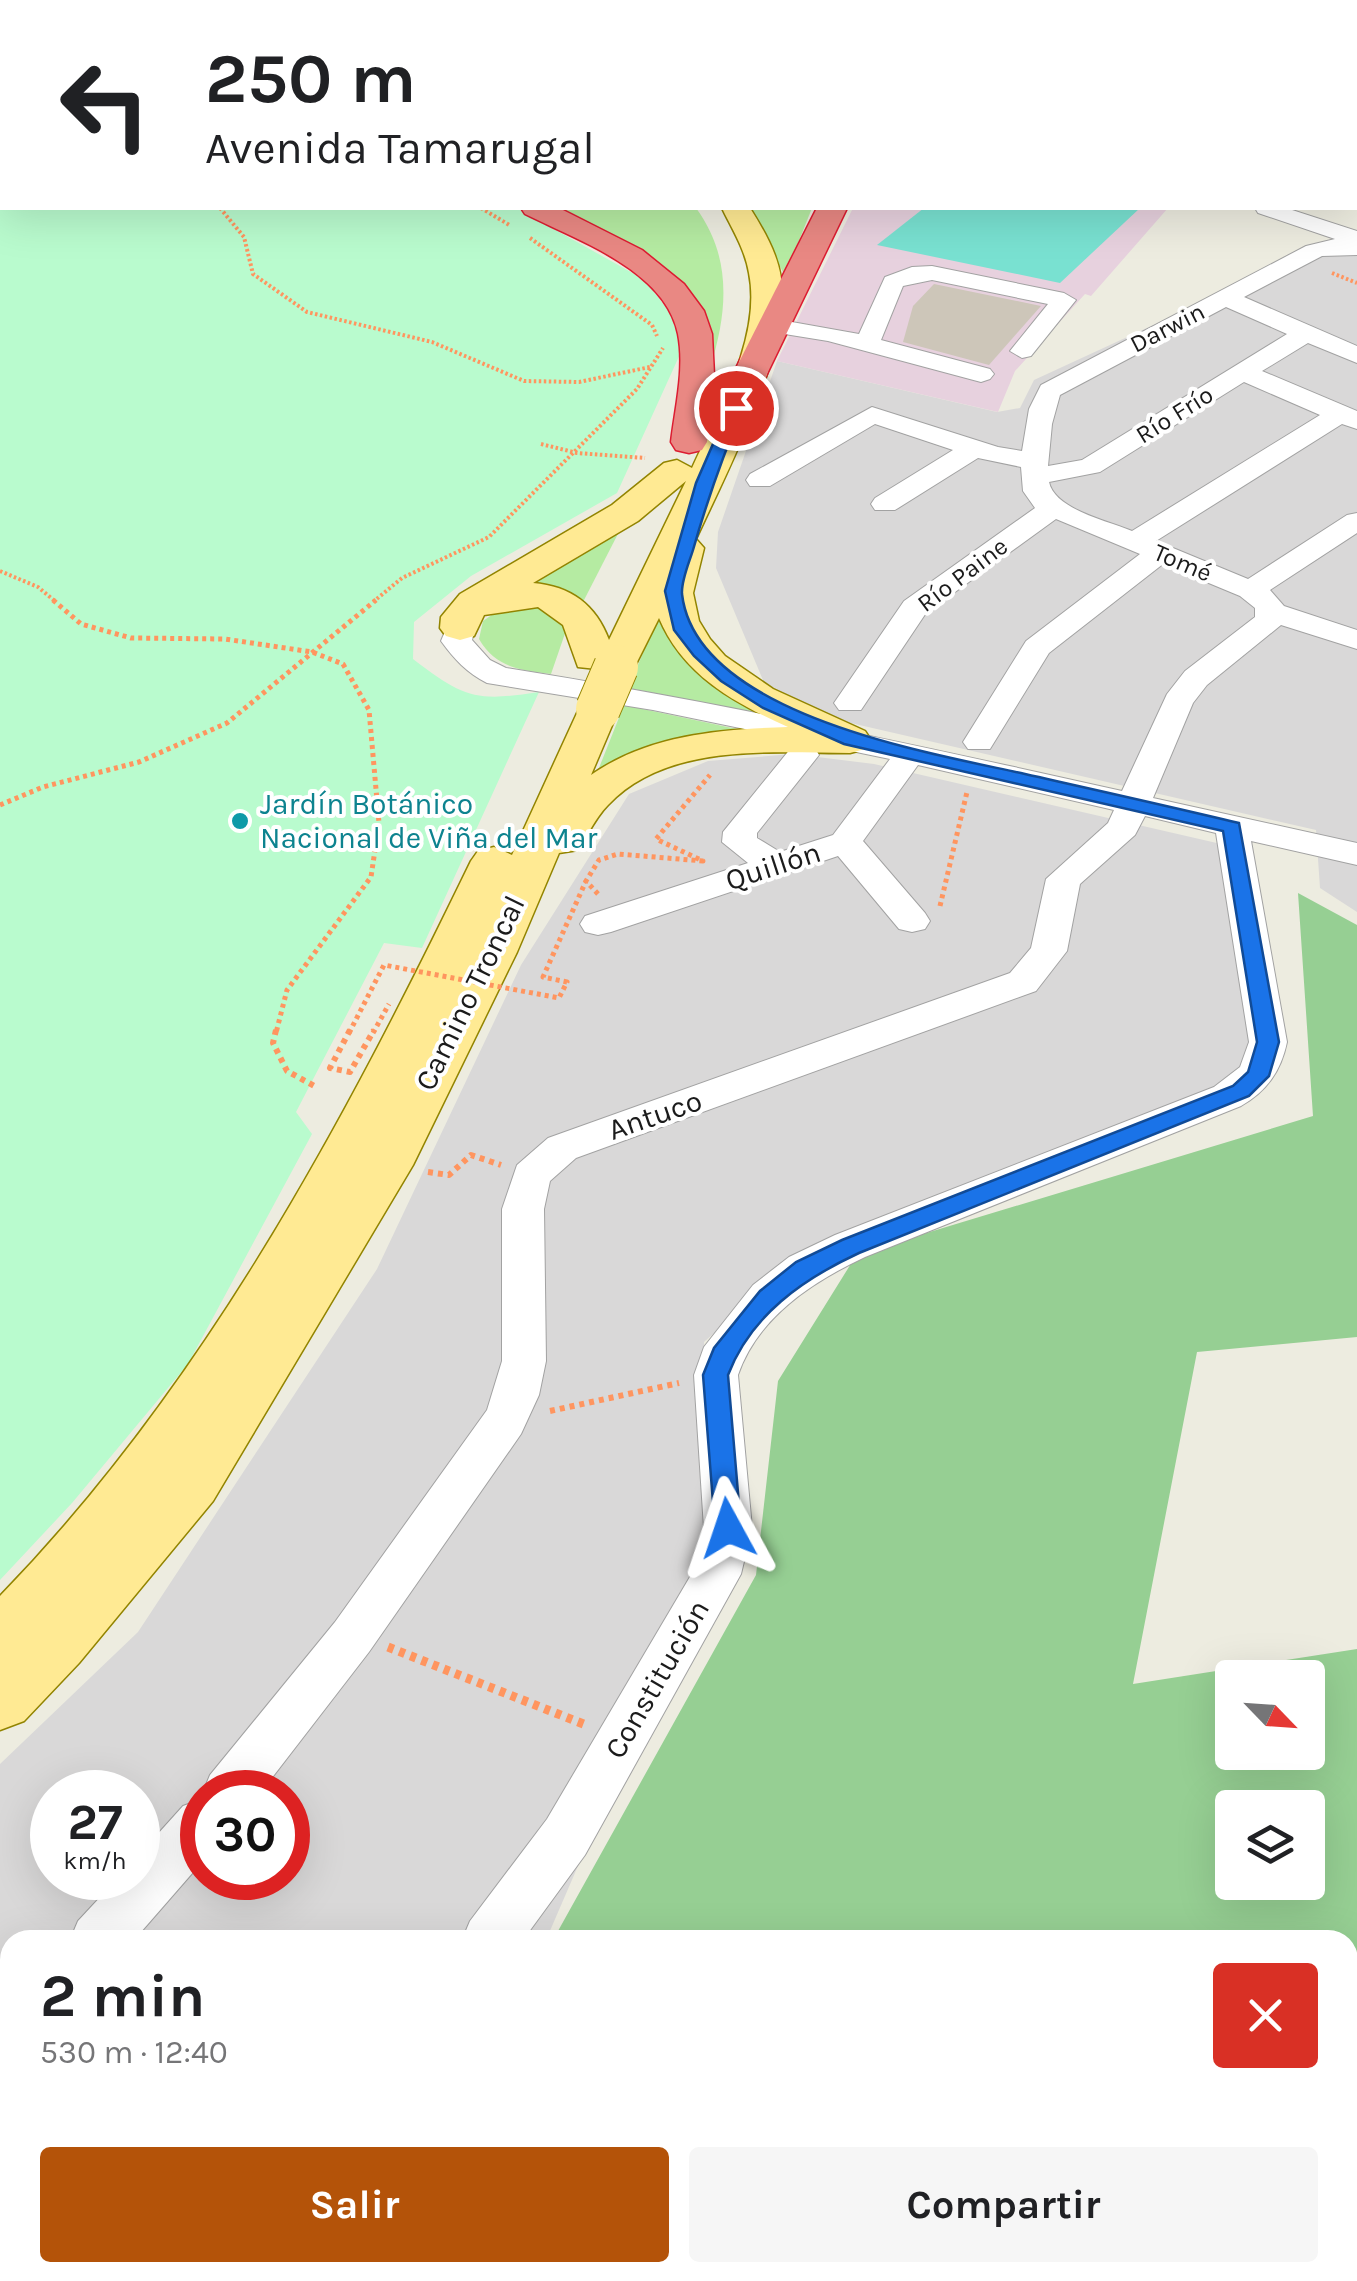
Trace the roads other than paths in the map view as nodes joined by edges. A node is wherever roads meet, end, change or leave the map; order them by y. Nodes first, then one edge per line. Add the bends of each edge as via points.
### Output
1 (711, 210) edge
2 (737, 210) edge
3 (831, 210) edge
4 (1273, 210) edge
5 (524, 223) edge
6 (1357, 239) edge
7 (1357, 248) edge
8 (1225, 298) junction
9 (775, 326) junction
10 (1306, 333) junction
11 (866, 343) junction
12 (1022, 352) dead end
13 (1357, 355) edge
14 (1242, 372) junction
15 (981, 374) dead end
16 (748, 378) junction
17 (1349, 417) edge
18 (974, 449) junction
19 (688, 464) junction
20 (1036, 469) junction
21 (760, 480) dead end
22 (885, 504) dead end
23 (1053, 508) junction
24 (1357, 522) edge
25 (1147, 547) junction
26 (1261, 601) junction
27 (460, 628) junction
28 (1352, 631) edge
29 (592, 681) junction
30 (850, 722) junction
31 (910, 754) junction
32 (976, 754) junction
33 (803, 755) dead end
34 (1132, 802) junction
35 (1232, 827) junction
36 (845, 842) junction
37 (1357, 854) edge
38 (776, 865) junction
39 (925, 917) road end
40 (609, 920) road end
41 (493, 952) junction
42 (0, 1640) edge
43 (0, 1700) edge
44 (246, 1770) edge
45 (180, 1849) edge
46 (107, 1930) edge
47 (497, 1930) edge

1 - 19 main road, Camino Troncal via 734,256 739,311
2 - 16 main road, Camino Troncal via 753,237 767,288 766,317
3 - 9 highway
4 - 6 street
5 - 19 highway via 627,254 684,307 696,350
7 - 8 street, Darwin via 1314,251
8 - 10 street
8 - 20 street, Darwin via 1050,390 1041,400
9 - 11 street
9 - 16 highway
10 - 13 street
10 - 14 street, Río Frío
11 - 12 street via 892,282 932,273 1064,300
11 - 15 street
14 - 17 street
14 - 20 street, Río Frío via 1090,466
16 - 19 main road, Camino Troncal
17 - 25 street
18 - 20 street
18 - 21 street via 872,415
18 - 22 street
19 - 27 main road via 625,514 474,602 460,616
19 - 29 main road, Camino Troncal
19 - 30 main road via 673,591 683,630 728,677 770,704
20 - 23 street via 1044,501
23 - 25 street, Tomé
23 - 30 street, Río Paine via 915,607 892,636
24 - 26 street, Antuco
25 - 26 street, Tomé
25 - 32 street via 1037,647
26 - 28 street, Tomé
26 - 34 street, Antuco via 1268,622 1196,678
27 - 29 main road via 502,598 546,595 572,606 588,631
27 - 30 street via 456,641 467,656 498,676
29 - 41 main road, Camino Troncal
29 - 42 main road, Camino Troncal via 346,1158 244,1330 157,1457
30 - 31 street
30 - 41 main road via 660,758 598,790
31 - 32 street
31 - 36 street, Quillón
32 - 34 street
33 - 38 street via 740,832 738,842
34 - 35 street
34 - 44 street, Antuco via 1114,838 1064,879 1048,951 1023,982 562,1148 530,1174 517,1395 354,1634
35 - 37 street
35 - 47 street, Constitución via 1268,1042 1258,1076 1204,1107 804,1268 740,1327 716,1375 728,1528 717,1574 566,1837
36 - 38 street, Quillón
36 - 39 street
38 - 40 street, Quillón
41 - 43 main road, Camino Troncal via 386,1165 190,1483
45 - 46 street

